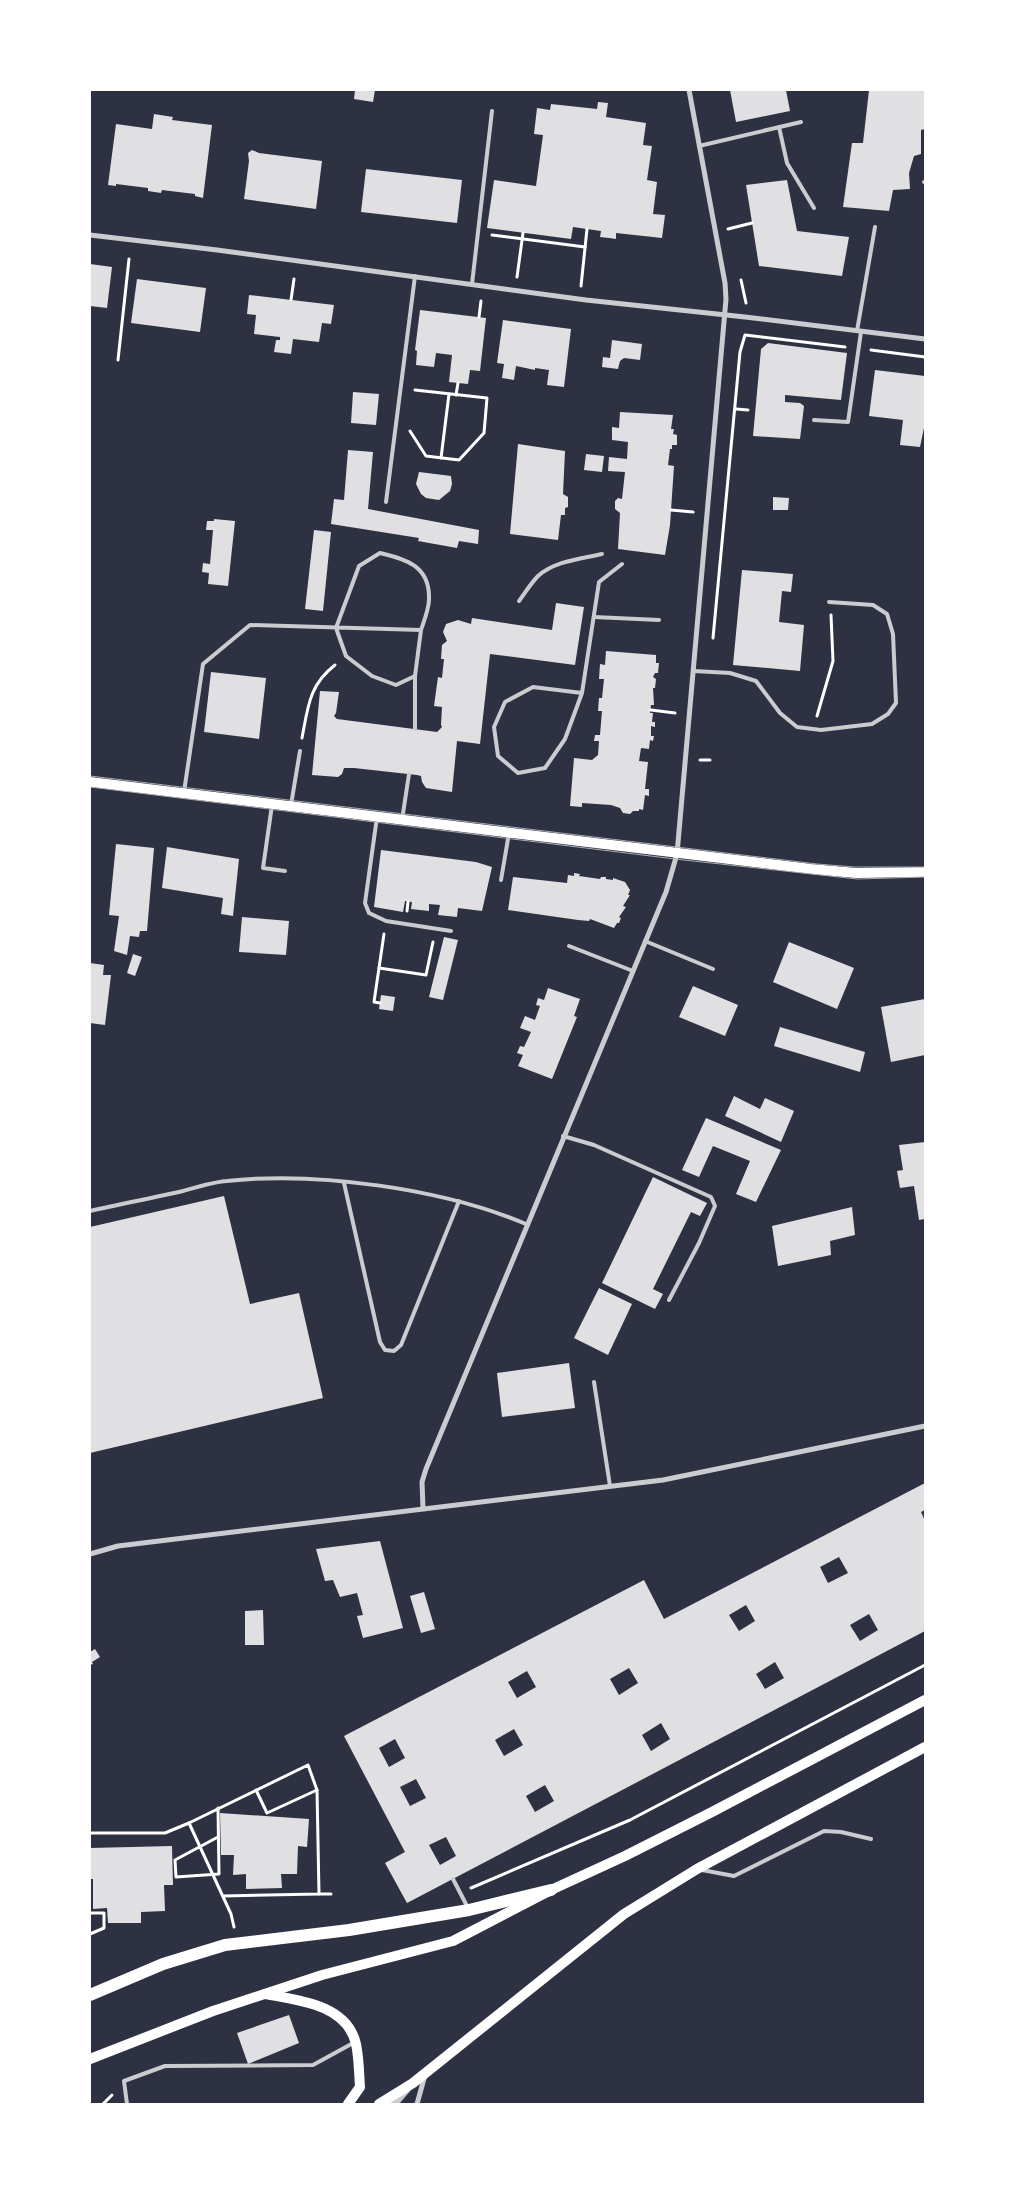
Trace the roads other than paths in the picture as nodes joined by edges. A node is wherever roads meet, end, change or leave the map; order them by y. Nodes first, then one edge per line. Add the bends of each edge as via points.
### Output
1 (688, 90) edge
2 (492, 111) dead end
3 (801, 122) dead end
4 (779, 127) junction
5 (699, 146) junction
6 (814, 208) dead end
7 (875, 227) dead end
8 (90, 236) edge
9 (415, 276) junction
10 (472, 284) junction
11 (726, 315) junction
12 (859, 331) junction
13 (925, 339) edge
14 (814, 420) dead end
15 (386, 502) dead end
16 (602, 554) dead end
17 (622, 564) dead end
18 (519, 601) dead end
19 (829, 602) dead end
20 (594, 617) junction
21 (659, 620) dead end
22 (336, 628) junction
23 (421, 630) junction
24 (694, 671) junction
25 (415, 676) junction
26 (582, 693) junction
27 (415, 729) dead end
28 (300, 751) road end
29 (409, 774) dead end
30 (90, 782) edge
31 (184, 792) junction
32 (272, 802) junction
33 (291, 805) junction
34 (377, 817) junction
35 (402, 820) junction
36 (509, 833) junction
37 (677, 854) junction
38 (285, 871) dead end
39 (925, 872) edge
40 (501, 880) dead end
41 (451, 931) dead end
42 (645, 941) junction
43 (569, 946) dead end
44 (713, 969) dead end
45 (633, 971) junction
46 (564, 1136) junction
47 (344, 1183) junction
48 (459, 1201) junction
49 (90, 1211) edge
50 (526, 1224) junction
51 (669, 1300) dead end
52 (594, 1382) dead end
53 (925, 1426) edge
54 (610, 1486) junction
55 (423, 1508) junction
56 (90, 1554) edge
57 (925, 1700) edge
58 (925, 1747) edge
59 (871, 1839) dead end
60 (697, 1869) junction
61 (453, 1879) dead end
62 (551, 1890) junction
63 (469, 1910) junction
64 (264, 1994) junction
65 (90, 1995) edge
66 (356, 2042) junction
67 (90, 2059) edge
68 (426, 2072) junction
69 (412, 2083) junction
70 (126, 2104) edge
71 (348, 2104) edge
72 (379, 2104) edge
73 (393, 2104) edge
74 (417, 2104) edge

1 - 5 street
2 - 10 lane
3 - 4 lane
4 - 5 lane
4 - 6 lane via 787,163
5 - 11 street via 725,283
7 - 12 lane
8 - 9 street
9 - 10 street
9 - 15 lane
10 - 11 street
11 - 12 street
11 - 24 street
12 - 13 street
12 - 14 lane via 848,422
16 - 18 lane via 548,569
17 - 20 lane via 599,582
19 - 24 lane via 872,605 887,614 893,634 896,703 888,714 872,724 821,730 797,726 780,713 756,681 730,673
20 - 21 lane
20 - 26 lane
22 - 23 lane
22 - 23 lane via 359,566 380,553 406,558 424,574 429,599
22 - 25 lane via 346,656 372,676 396,685
22 - 31 lane via 250,625 204,664
23 - 25 lane
24 - 37 street
25 - 27 lane
26 - 26 lane via 565,739 545,768 518,773 498,756 494,727 505,702 533,687
28 - 33 lane
29 - 35 lane
30 - 31 main road
31 - 32 main road
32 - 33 main road
32 - 38 lane via 263,868
33 - 34 main road
34 - 35 main road
34 - 41 lane via 365,903 369,913 386,922
35 - 36 main road
36 - 37 main road
36 - 40 lane
37 - 39 main road via 856,873
37 - 42 street via 666,892
42 - 44 lane
42 - 45 street
43 - 45 lane
45 - 46 street
46 - 50 street
46 - 51 lane via 711,1197 715,1206
47 - 48 lane
47 - 48 lane via 380,1342 385,1350 394,1351 401,1345
47 - 49 lane via 288,1179 227,1181
48 - 50 lane
50 - 55 street via 426,1469 422,1482
52 - 54 lane
53 - 54 street via 663,1480
54 - 55 street
55 - 56 street via 118,1546
57 - 62 main road via 625,1856
58 - 60 main road
59 - 60 lane via 824,1831 734,1876
60 - 68 main road via 624,1914
61 - 63 lane
62 - 63 main road
62 - 64 main road via 453,1941 322,1975
63 - 65 main road via 349,1930 225,1945 163,1964
64 - 66 main road via 330,2010 347,2026
64 - 67 main road
66 - 70 lane via 313,2064 165,2066 124,2081
66 - 71 main road via 360,2087
68 - 69 main road
68 - 74 street
69 - 72 main road
69 - 73 street

